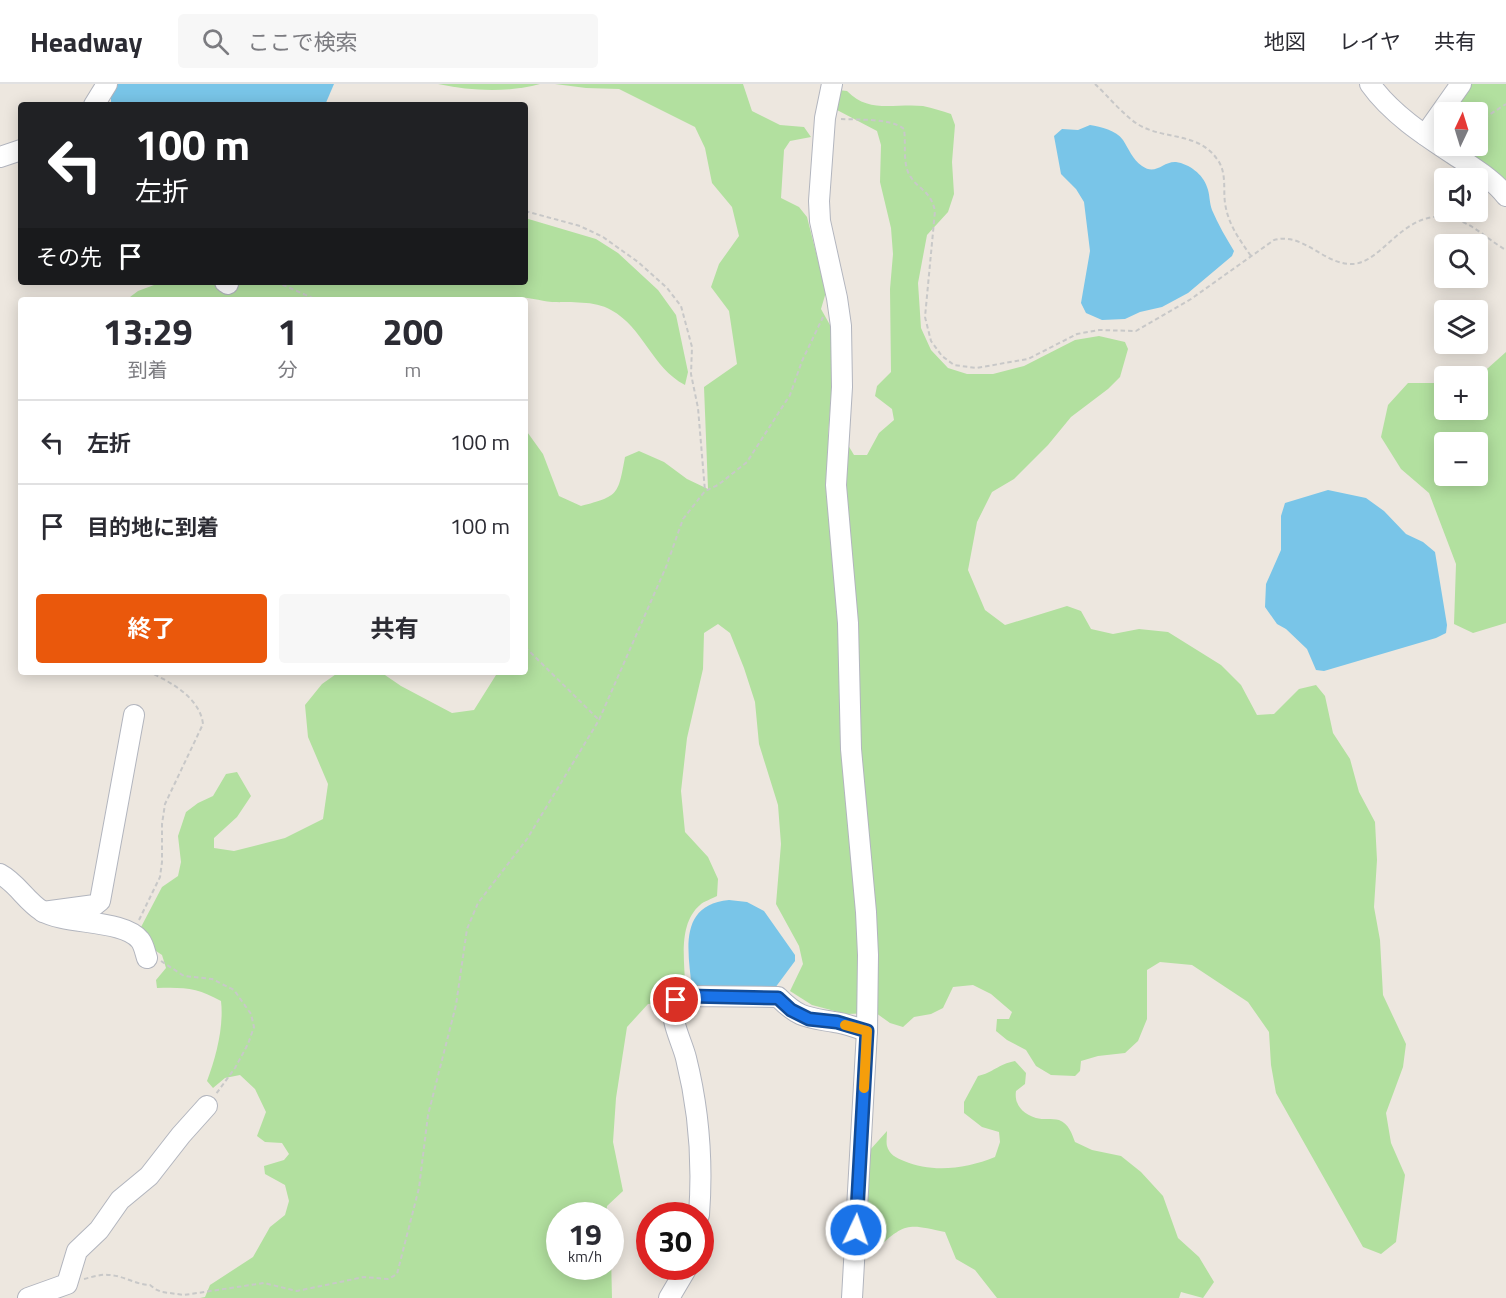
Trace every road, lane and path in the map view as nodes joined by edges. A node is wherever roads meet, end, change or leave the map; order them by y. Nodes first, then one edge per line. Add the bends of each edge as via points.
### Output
1 (107, 84) edge
2 (832, 84) edge
3 (1095, 84) edge
4 (1370, 84) edge
5 (1461, 84) edge
6 (96, 102) edge
7 (1506, 104) edge
8 (1488, 116) edge
9 (825, 118) junction
10 (1425, 135) junction
11 (18, 151) edge
12 (0, 157) edge
13 (1506, 196) edge
14 (528, 213) edge
15 (1506, 250) edge
16 (1251, 256) junction
17 (283, 285) edge
18 (310, 297) edge
19 (837, 298) junction
20 (705, 491) junction
21 (528, 650) edge
22 (155, 675) edge
23 (134, 715) dead end
24 (598, 720) junction
25 (0, 874) edge
26 (43, 912) junction
27 (132, 934) junction
28 (147, 958) joint
29 (867, 1031) junction
30 (207, 1106) joint
31 (700, 1202) edge
32 (70, 1279) junction
33 (680, 1280) edge
34 (28, 1298) edge
35 (669, 1298) edge
36 (852, 1298) edge

1 - 6 street
2 - 9 street
3 - 16 path via 1136,123 1155,133 1194,140 1217,159 1225,179 1230,222
4 - 10 street via 1399,115
5 - 10 street
7 - 8 path
9 - 16 path via 871,120 903,129 908,171 933,200 935,211 925,317 931,340 942,357 954,365 1004,365 1028,359 1077,334 1136,331 1191,300
9 - 19 street via 820,221
10 - 13 street via 1485,176
11 - 12 street
14 - 20 path via 580,226 603,237 645,268 681,306 692,347 691,374
15 - 16 path via 1473,227 1438,217 1420,220 1368,259 1352,265 1283,238
17 - 18 path
19 - 20 path via 802,361 790,395 747,462
19 - 29 street via 842,352 836,485 848,623 851,749 866,912
20 - 24 path via 683,519 666,567
21 - 24 path
22 - 27 path via 184,693 200,711 204,724 165,804 160,877
23 - 26 street via 100,901
24 - 32 path via 526,839 478,903 466,929 456,1005 428,1115 418,1188 397,1274 388,1279 364,1277 297,1291 264,1283 184,1295 106,1274
25 - 26 street
26 - 27 street
27 - 28 street via 139,939
28 - 30 path via 157,958 184,976 212,979 234,990 251,1014 254,1027 248,1044
29 - 31 street via 809,1019 778,998 688,996 676,1000 672,1014 686,1056 699,1122
29 - 36 street
30 - 32 street via 149,1176 120,1200 99,1230 77,1251
32 - 34 street via 61,1287
33 - 35 street

